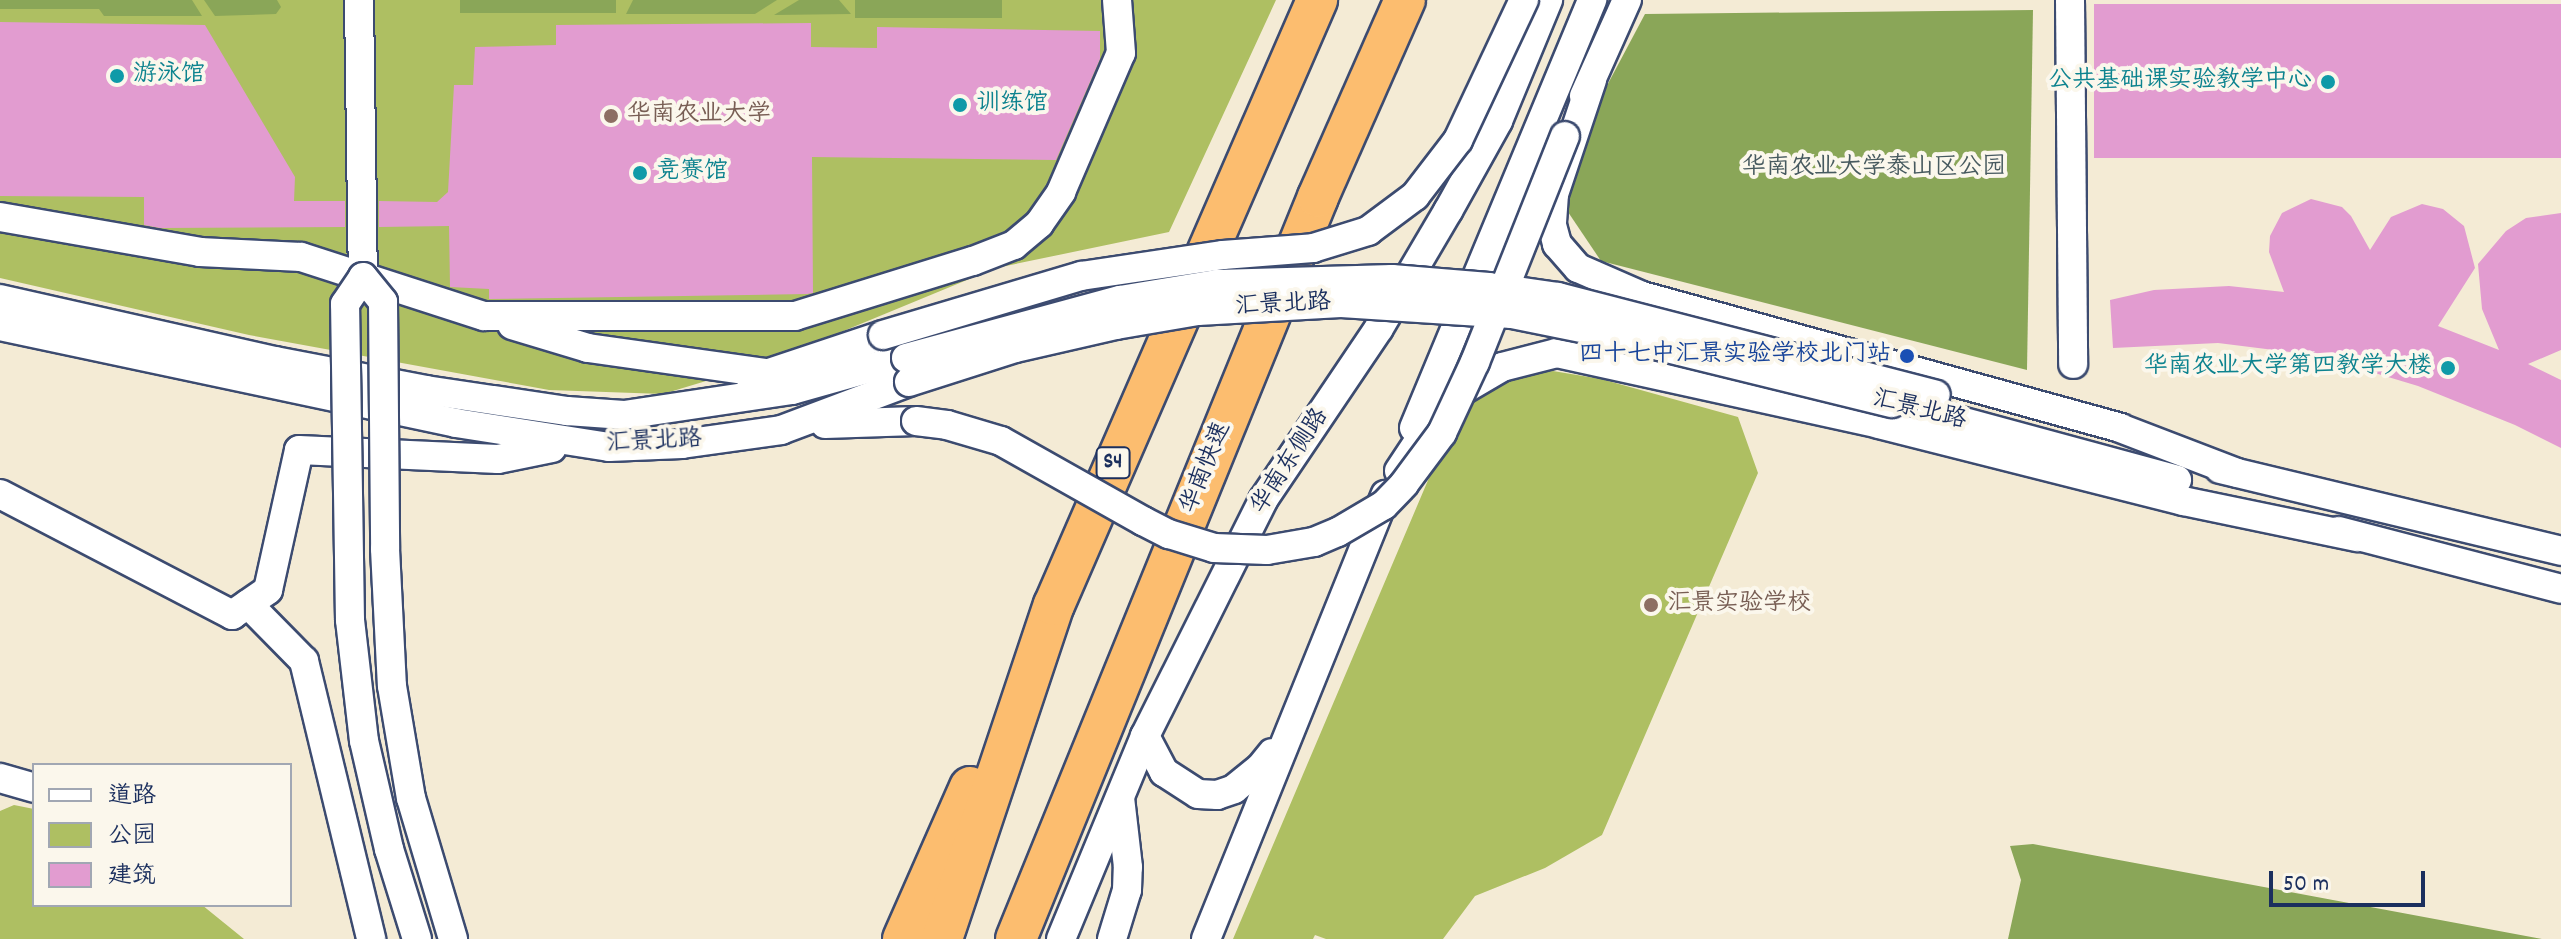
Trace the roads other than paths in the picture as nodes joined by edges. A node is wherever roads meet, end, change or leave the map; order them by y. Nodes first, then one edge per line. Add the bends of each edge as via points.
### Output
1 (359, 0) edge
2 (1117, 0) edge
3 (1306, 0) edge
4 (1317, 0) edge
5 (1524, 0) edge
6 (1548, 0) edge
7 (1592, 0) edge
8 (1627, 0) edge
9 (2070, 0) edge
10 (1401, 10) edge
11 (1592, 80) junction
12 (1243, 162) junction
13 (0, 217) edge
14 (363, 277) junction
15 (0, 299) edge
16 (484, 316) junction
17 (0, 326) edge
18 (2073, 364) dead end
19 (907, 370) junction
20 (766, 373) junction
21 (1934, 404) junction
22 (666, 410) junction
23 (781, 430) junction
24 (572, 443) junction
25 (2237, 473) junction
26 (1390, 484) junction
27 (0, 494) edge
28 (2357, 537) junction
29 (2561, 551) edge
30 (2561, 589) edge
31 (248, 604) junction
32 (1054, 605) junction
33 (1287, 733) junction
34 (1145, 736) junction
35 (0, 778) edge
36 (32, 787) edge
37 (1120, 797) junction
38 (371, 939) edge
39 (417, 939) edge
40 (453, 939) edge
41 (903, 939) edge
42 (942, 939) edge
43 (1016, 939) edge
44 (1061, 939) edge
45 (1112, 939) edge
46 (1206, 939) edge

1 - 14 street
2 - 16 street via 1121,53 1061,192 1039,224 1014,245 795,316
3 - 12 highway
4 - 12 highway, S4
5 - 20 street, bridge via 1458,140 1415,196 1368,231 1313,248 1081,276
6 - 34 street, 华南东侧路 via 1498,121 1379,328 1263,500
7 - 26 street
8 - 11 street
9 - 18 street
10 - 43 highway, 华南快速 via 1318,197
11 - 23 street, bridge via 1442,433 1384,505 1338,532 1267,550 1214,548 1143,521 1001,441 947,425 863,420
11 - 25 street via 1554,194 1557,244 1578,268 1642,296 2120,428
12 - 32 highway, S4
13 - 14 street via 200,252 301,257
14 - 16 street
14 - 39 street, bridge via 345,304 353,651 375,797
14 - 40 street, bridge via 383,302 387,625 398,729 411,798
15 - 22 street, 汇景北路 via 426,390 567,411 624,415
16 - 20 street via 588,348
17 - 24 street, 汇景北路 via 320,396
19 - 21 street, 汇景北路, bridge via 1198,311 1341,303 1512,314
19 - 22 street, 汇景北路
19 - 23 street, 汇景北路
20 - 22 street
21 - 25 street, 汇景北路
21 - 28 street, 汇景北路
23 - 24 street, 汇景北路 via 645,447
24 - 31 street via 498,459 299,450 268,590
25 - 29 street, 汇景北路
26 - 28 street via 1440,409 1463,390 1502,367 1557,353
26 - 33 street
27 - 31 street via 232,615
28 - 30 street, 汇景北路
31 - 38 street via 304,661
32 - 41 highway
32 - 42 highway, S4
33 - 34 street via 1249,779 1217,795 1198,794 1164,772
33 - 46 street
34 - 37 street, 华南东侧路
35 - 36 street
37 - 44 street, 华南东侧路
37 - 45 street via 1127,890

